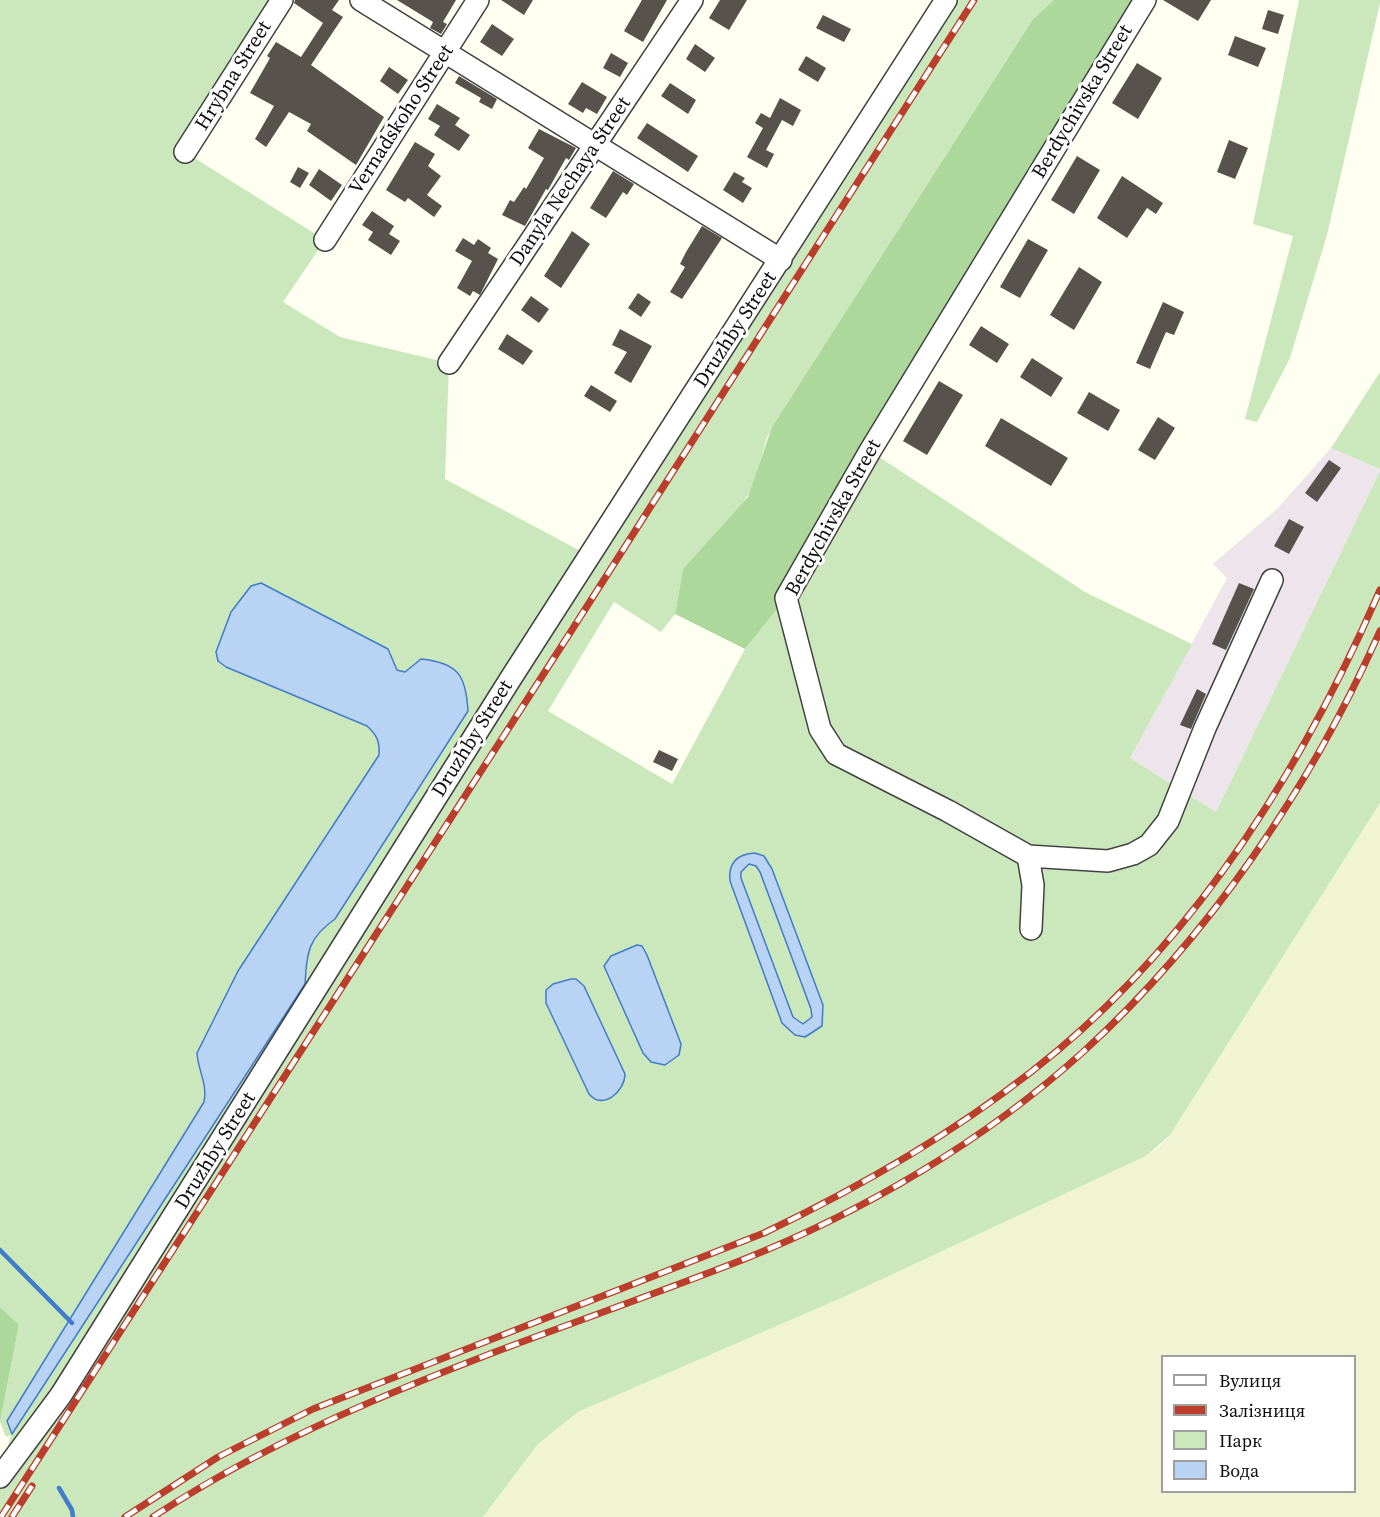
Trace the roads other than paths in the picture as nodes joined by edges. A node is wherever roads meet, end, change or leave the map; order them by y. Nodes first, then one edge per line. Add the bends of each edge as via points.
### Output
1 (282, 0) edge
2 (361, 0) edge
3 (478, 0) edge
4 (692, 0) edge
5 (946, 0) edge
6 (1145, 0) edge
7 (445, 52) junction
8 (597, 145) junction
9 (185, 152) dead end
10 (325, 240) dead end
11 (781, 260) junction
12 (449, 363) dead end
13 (1272, 580) dead end
14 (1028, 856) junction
15 (1031, 929) dead end
16 (0, 1477) edge

1 - 9 street, Hrybna Street
2 - 7 street
3 - 7 street, Vernadskoho Street
4 - 8 street, Danyla Nechaya Street
5 - 11 street, Druzhby Street
6 - 14 street, Berdychivska Street via 870,451 786,598 820,729 836,754
7 - 8 street
7 - 10 street, Vernadskoho Street
8 - 11 street
8 - 12 street, Danyla Nechaya Street
11 - 16 street, Druzhby Street via 511,678 61,1395
13 - 14 street, Berdychivska Street via 1168,821 1149,845 1108,861
14 - 15 street via 1033,885

